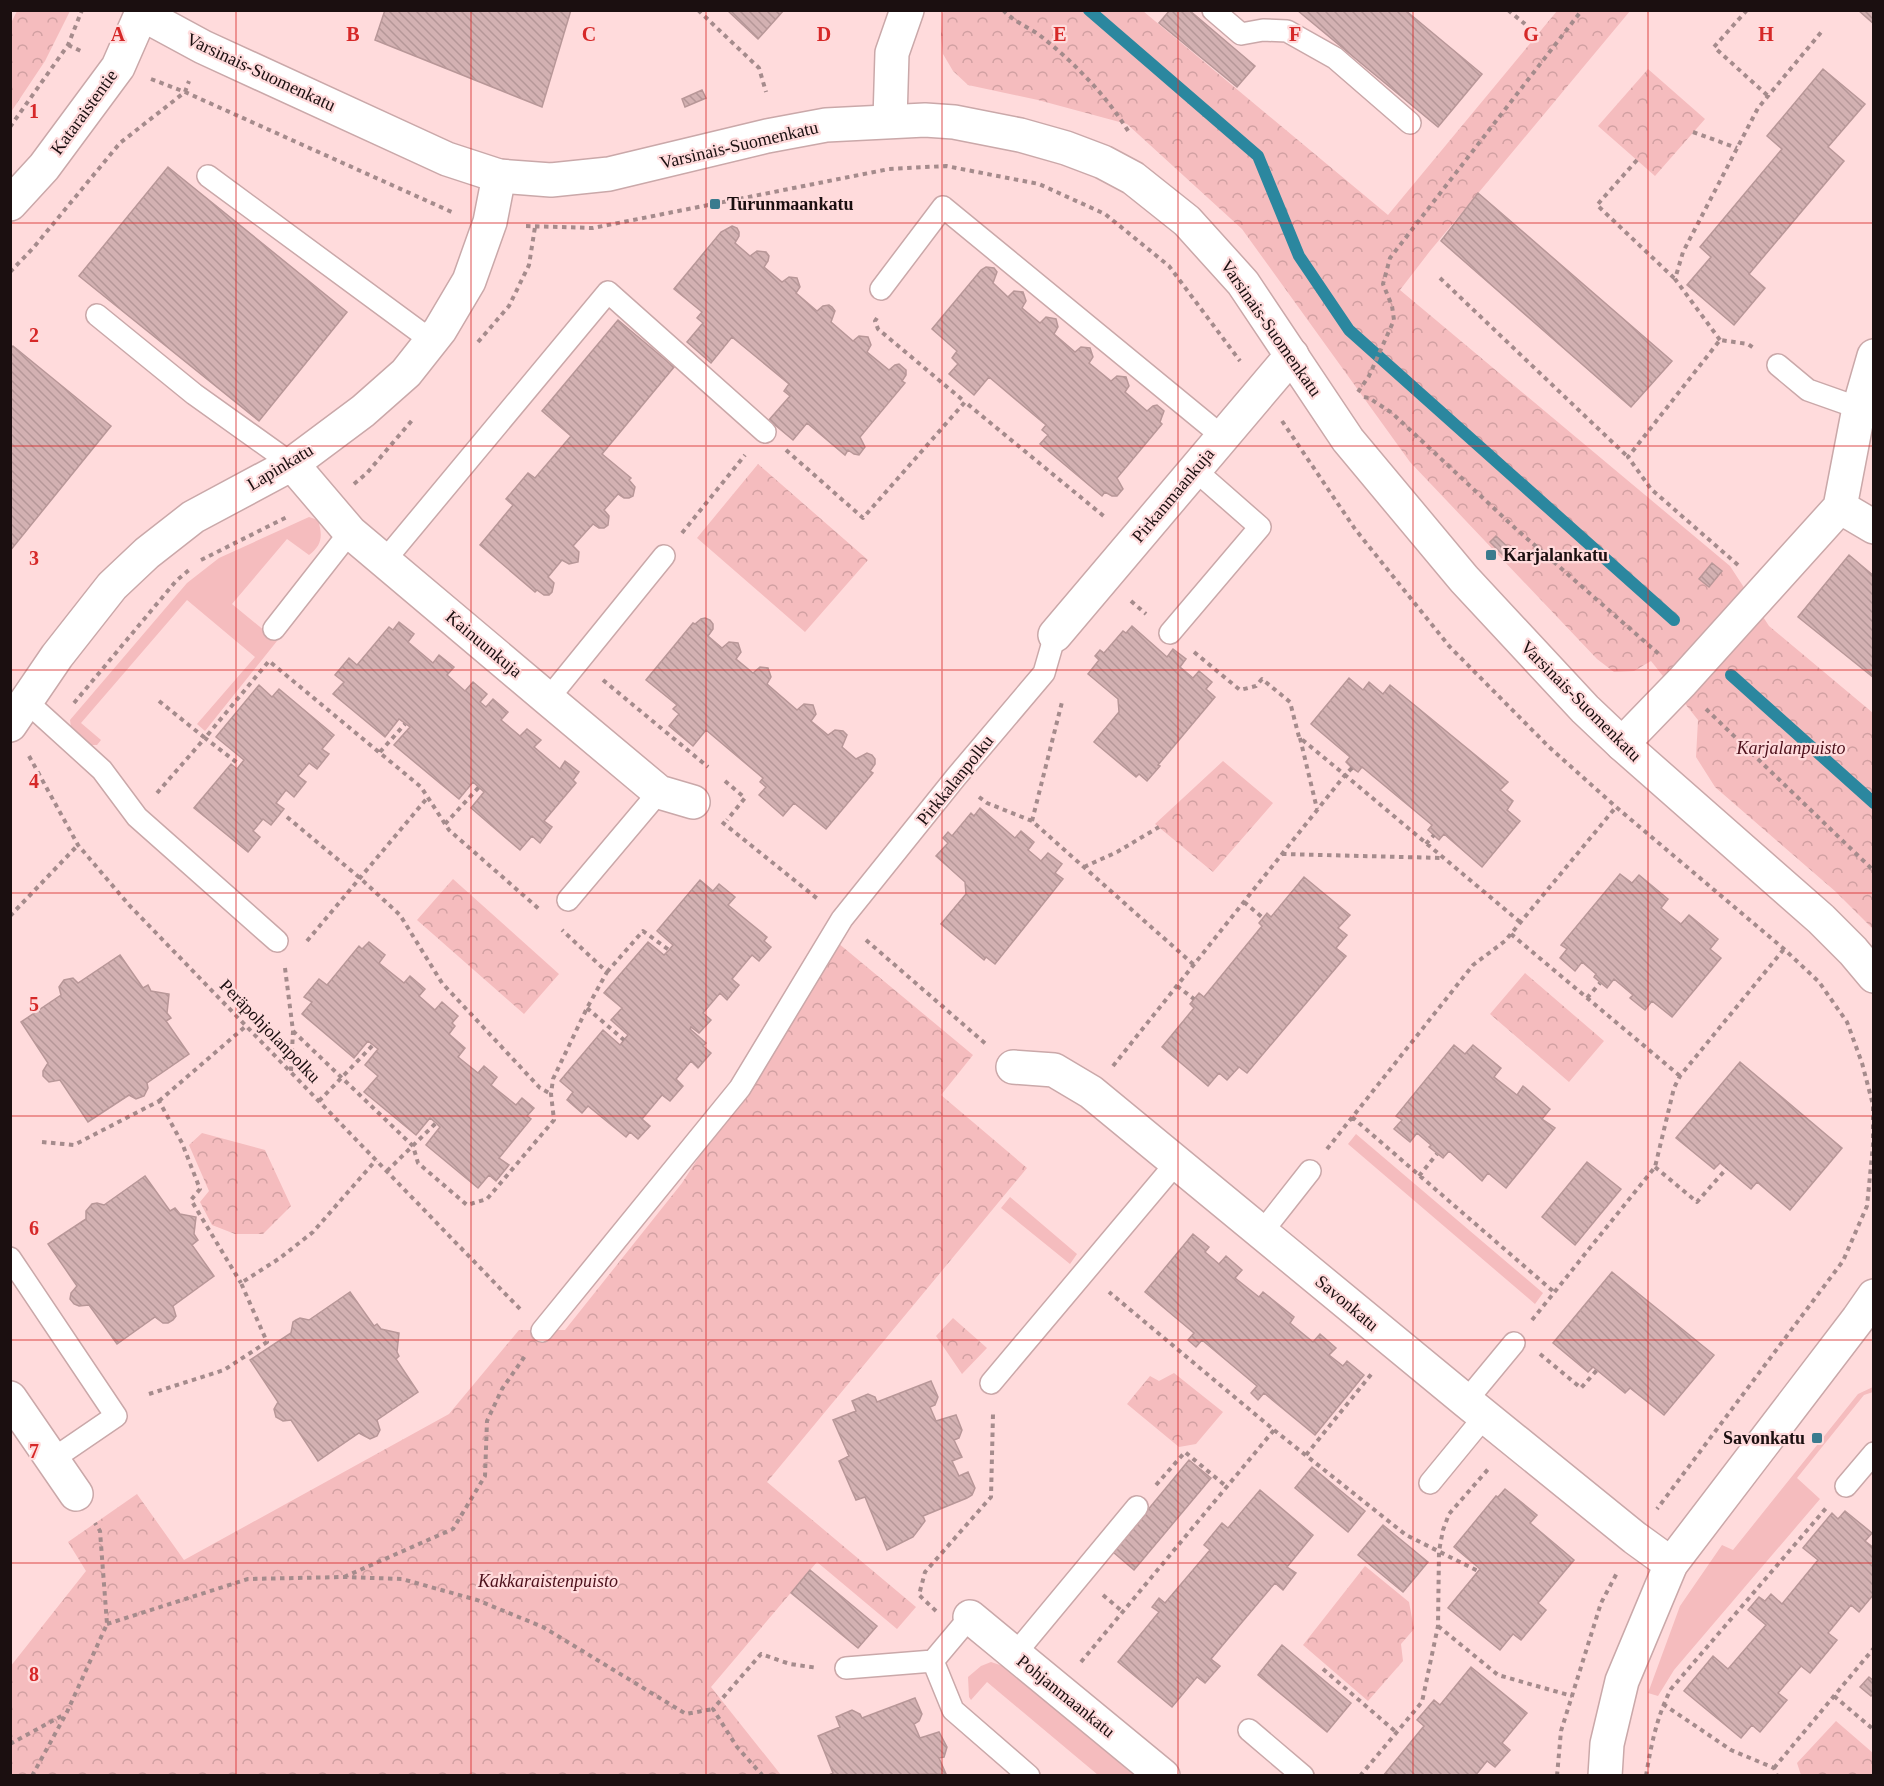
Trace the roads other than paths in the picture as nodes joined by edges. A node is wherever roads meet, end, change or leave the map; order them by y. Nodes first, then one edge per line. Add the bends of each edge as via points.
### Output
1 (907, 10) edge
2 (1213, 10) edge
3 (143, 12) edge
4 (890, 120) junction
5 (1410, 123) dead end
6 (208, 176) dead end
7 (499, 176) junction
8 (10, 204) edge
9 (881, 289) road end
10 (97, 315) dead end
11 (432, 341) junction
12 (1292, 355) junction
13 (1874, 356) edge
14 (1778, 365) road end
15 (1859, 408) junction
16 (765, 432) road end
17 (1223, 436) junction
18 (292, 464) junction
19 (1195, 470) junction
20 (1840, 507) junction
21 (1874, 527) edge
22 (350, 532) junction
23 (664, 556) road end
24 (385, 560) junction
25 (274, 629) dead end
26 (1170, 633) dead end
27 (1055, 635) joint
28 (548, 699) junction
29 (18, 713) edge
30 (1622, 744) junction
31 (659, 792) junction
32 (693, 802) dead end
33 (568, 900) dead end
34 (277, 941) road end
35 (1874, 976) edge
36 (1013, 1067) dead end
37 (1177, 1162) junction
38 (1310, 1171) road end
39 (1262, 1232) junction
40 (10, 1258) edge
41 (1868, 1316) edge
42 (542, 1331) road end
43 (1516, 1339) road end
44 (991, 1383) road end
45 (10, 1398) edge
46 (1476, 1409) junction
47 (1874, 1453) edge
48 (53, 1459) junction
49 (1430, 1483) dead end
50 (1846, 1486) road end
51 (76, 1494) road end
52 (1137, 1507) road end
53 (1671, 1564) junction
54 (970, 1617) joint
55 (1015, 1654) junction
56 (933, 1661) junction
57 (846, 1668) dead end
58 (1249, 1730) dead end
59 (1029, 1776) edge
60 (1163, 1776) edge
61 (1303, 1776) edge
62 (1605, 1776) edge

1 - 4 street via 892,53
2 - 5 lane via 1241,34 1287,31 1335,58
3 - 7 street, Varsinais-Suomenkatu via 203,46 447,159
3 - 8 street, Kataraistentie via 118,67 44,167
4 - 7 street, Varsinais-Suomenkatu via 826,124 609,174 551,180
4 - 12 street, Varsinais-Suomenkatu via 954,122 1020,135 1103,162 1133,178 1187,221 1213,249 1243,283
6 - 11 lane
7 - 11 street, Lapinkatu via 490,222 469,281
9 - 17 lane via 943,207
10 - 18 lane via 194,394
11 - 18 street, Lapinkatu via 406,373 380,396
12 - 17 street, Pirkanmaankuja
12 - 30 street, Varsinais-Suomenkatu via 1348,440 1406,511 1464,579
13 - 15 street
14 - 15 lane via 1808,390
15 - 20 street
16 - 24 lane via 608,292
17 - 19 street, Pirkanmaankuja
18 - 22 street, Kainuunkuja
18 - 29 street, Lapinkatu via 193,517 147,553 112,585
19 - 26 lane via 1260,527
19 - 27 street, Pirkanmaankuja
20 - 21 street
20 - 30 street
22 - 24 street, Kainuunkuja
22 - 25 lane
23 - 28 lane
24 - 28 street, Kainuunkuja
27 - 42 lane, Pirkkalanpolku via 1044,673 842,919 740,1088
28 - 31 street, Kainuunkuja
29 - 34 lane via 102,770 137,817
30 - 35 street, Varsinais-Suomenkatu via 1821,919
31 - 32 street, Kainuunkuja
31 - 33 lane
36 - 37 street, Savonkatu via 1054,1070 1091,1092
37 - 39 street, Savonkatu
37 - 44 lane
38 - 39 lane
39 - 46 street, Savonkatu
40 - 48 lane via 116,1416
41 - 53 street
43 - 46 lane
45 - 48 street
46 - 49 lane
46 - 53 street, Savonkatu
47 - 50 lane
48 - 51 street
52 - 55 lane
53 - 62 street via 1622,1681 1607,1744
54 - 55 street, Pohjanmaankatu
54 - 56 lane
55 - 60 street, Pohjanmaankatu
56 - 57 lane
56 - 59 lane via 953,1710
58 - 61 lane

